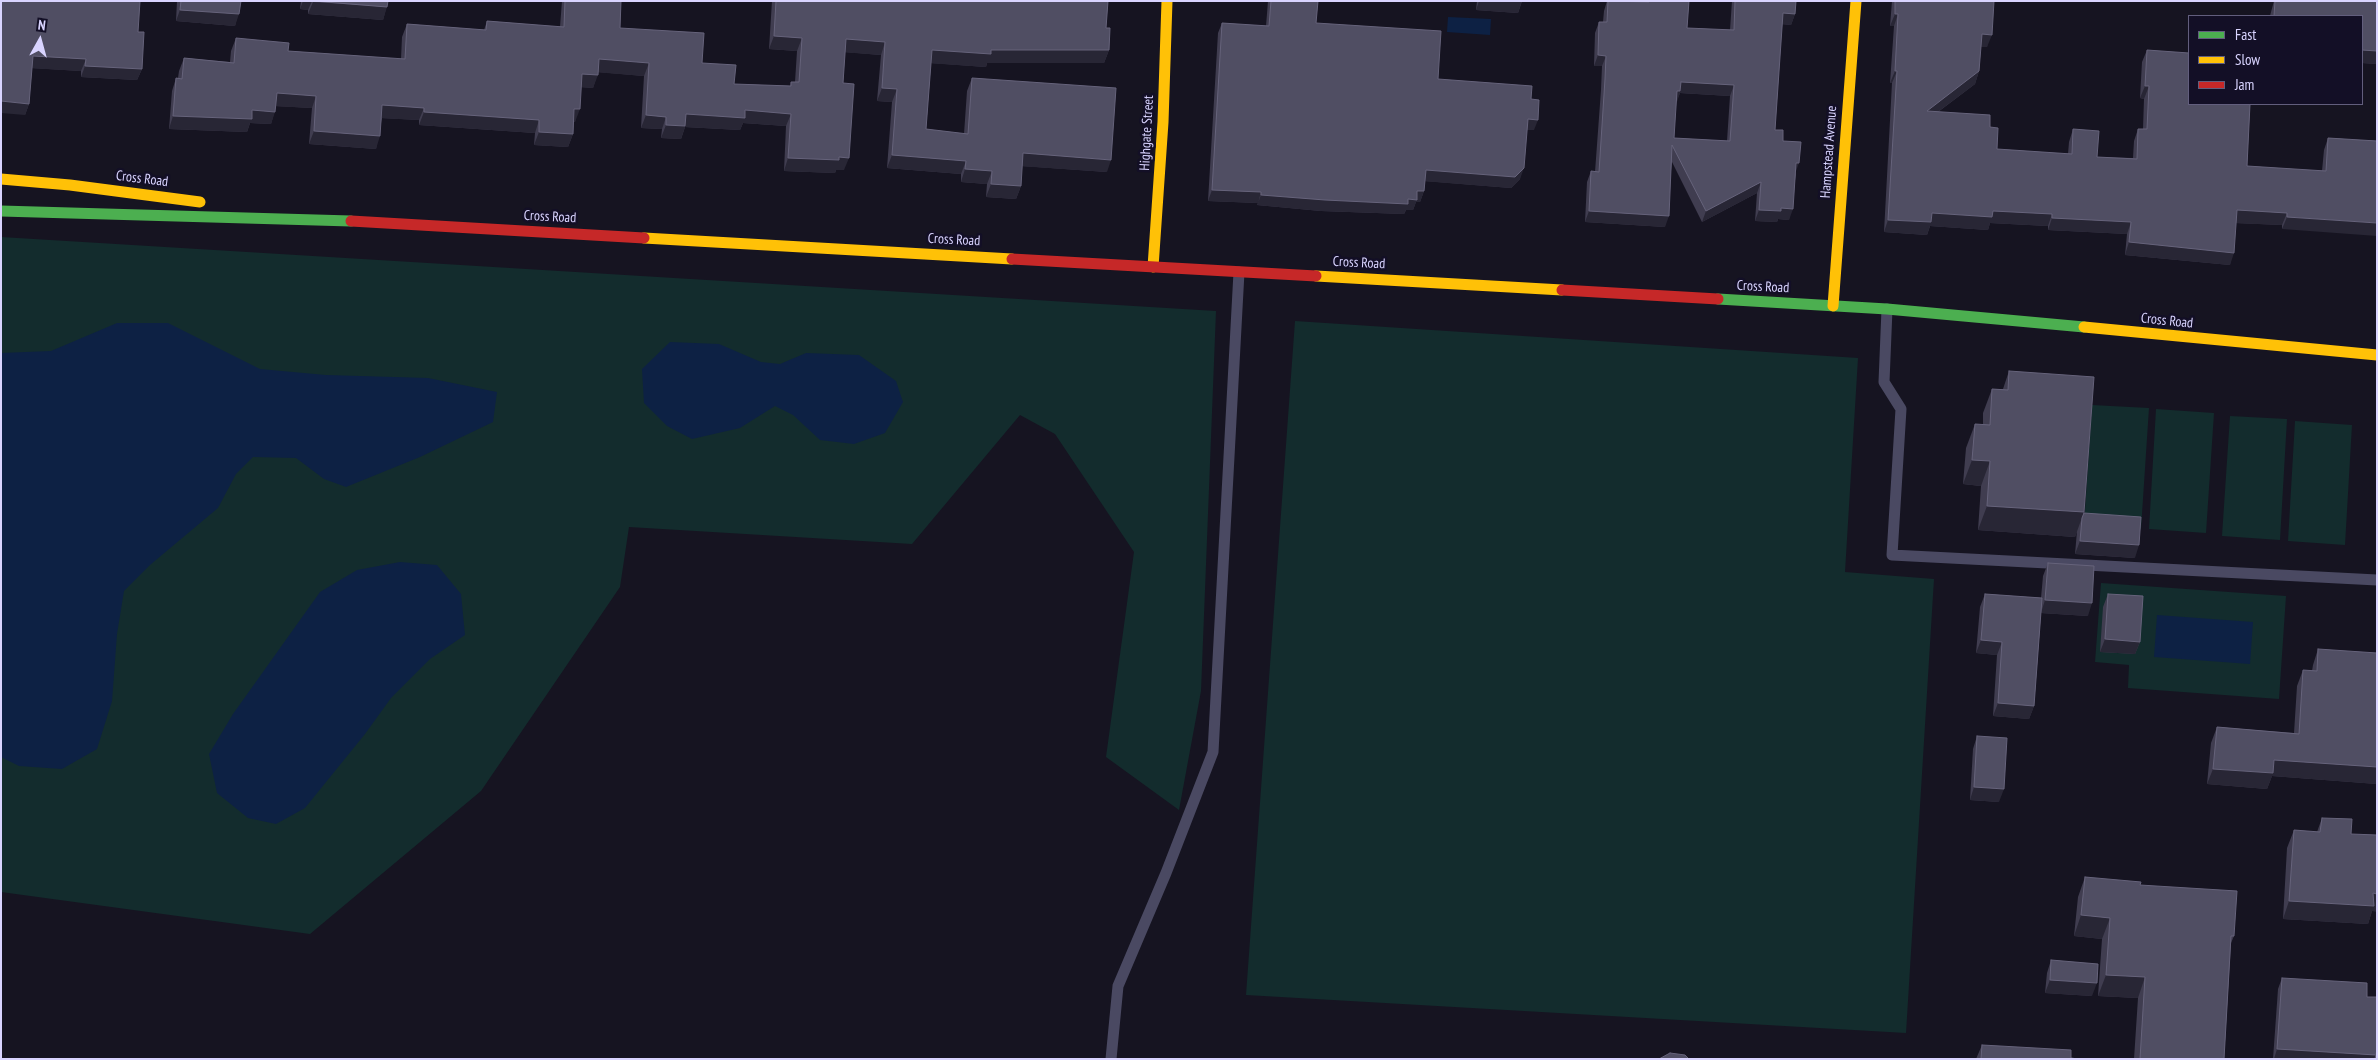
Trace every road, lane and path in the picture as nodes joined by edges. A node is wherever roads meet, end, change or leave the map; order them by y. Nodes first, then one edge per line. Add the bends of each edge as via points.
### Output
1 (1167, 1) edge
2 (1856, 1) edge
3 (1, 179) edge
4 (213, 203) dead end
5 (232, 206) dead end
6 (1, 211) edge
7 (338, 220) junction
8 (1153, 267) junction
9 (1239, 272) junction
10 (1833, 306) junction
11 (1887, 309) junction
12 (2377, 357) edge
13 (2377, 580) edge
14 (1111, 1059) edge

1 - 8 main road, Highgate Street
2 - 10 main road, Hampstead Avenue
3 - 4 main road, Cross Road
5 - 7 main road, Cross Road
6 - 7 main road, Cross Road
7 - 8 main road, Cross Road
8 - 9 main road, Cross Road
9 - 10 main road, Cross Road
9 - 14 lane via 1213,752 1118,986
10 - 11 main road, Cross Road
11 - 12 main road, Cross Road
11 - 13 lane via 1884,382 1901,409 1892,555

